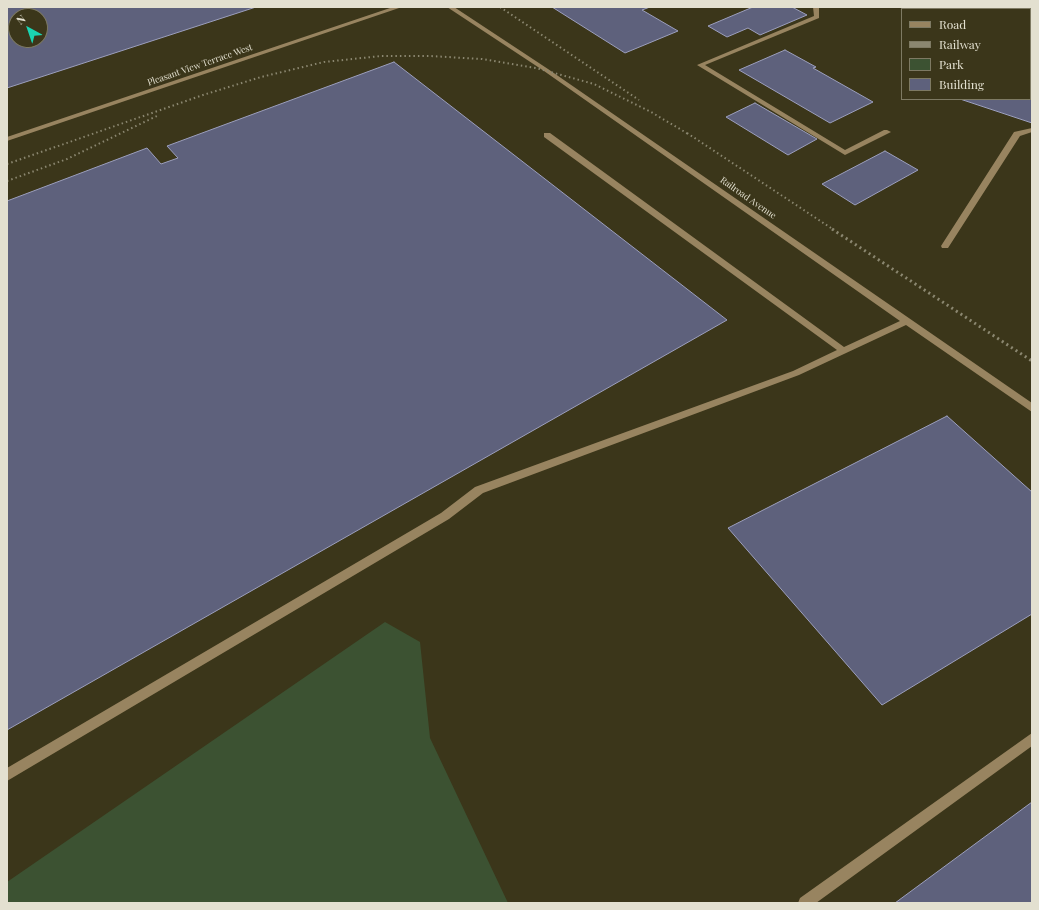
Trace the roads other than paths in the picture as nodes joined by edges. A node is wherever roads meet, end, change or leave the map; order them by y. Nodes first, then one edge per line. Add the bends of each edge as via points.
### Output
1 (399, 7) edge
2 (450, 7) edge
3 (816, 7) edge
4 (1032, 130) edge
5 (887, 132) dead end
6 (546, 135) dead end
7 (7, 139) edge
8 (945, 246) dead end
9 (907, 321) junction
10 (844, 351) junction
11 (1032, 408) edge
12 (1032, 739) edge
13 (7, 775) edge
14 (805, 903) edge

1 - 7 street, Pleasant View Terrace West
2 - 9 street, Railroad Avenue via 546,70
3 - 5 street via 817,17 700,65 845,153
4 - 8 street via 1017,134
6 - 10 street
9 - 10 street
9 - 11 street, Railroad Avenue
10 - 13 street via 796,372 479,490 438,520
12 - 14 street

